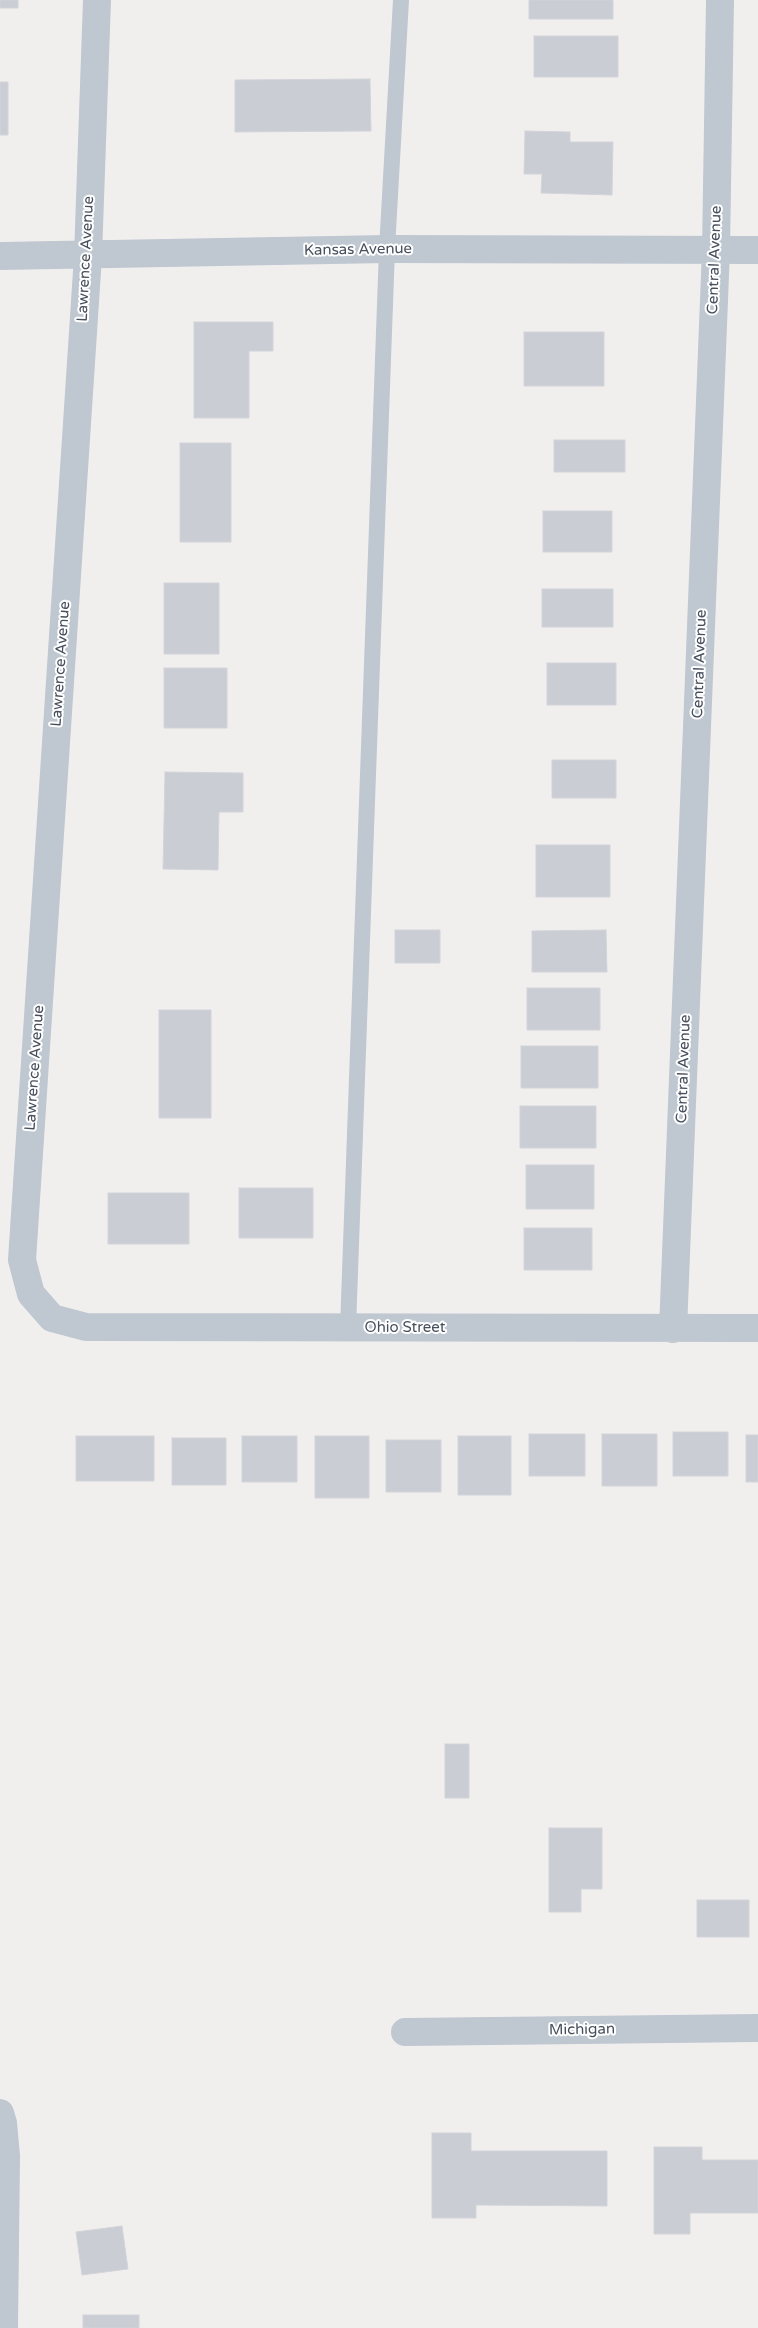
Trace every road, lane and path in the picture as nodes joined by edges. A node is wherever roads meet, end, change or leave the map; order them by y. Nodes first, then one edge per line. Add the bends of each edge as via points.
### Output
1 (97, 0) edge
2 (401, 0) edge
3 (720, 0) edge
4 (387, 249) junction
5 (716, 250) junction
6 (758, 250) edge
7 (0, 256) edge
8 (88, 256) junction
9 (52, 1318) joint
10 (348, 1328) junction
11 (758, 1328) edge
12 (673, 1329) junction
13 (758, 2028) edge
14 (405, 2032) dead end
15 (0, 2113) edge
16 (4, 2328) edge

1 - 8 street, Lawrence Avenue
2 - 4 lane
3 - 5 street, Central Avenue
4 - 5 street, Kansas Avenue
4 - 8 street, Kansas Avenue
4 - 10 lane
5 - 6 street, Kansas Avenue
5 - 12 street, Central Avenue
7 - 8 street, Kansas Avenue
8 - 9 street, Lawrence Avenue via 22,1260 31,1294
9 - 10 street, Ohio Street via 86,1327
10 - 12 street, Ohio Street
11 - 12 street, Ohio Street
13 - 14 street, Michigan
15 - 16 street via 6,2156

